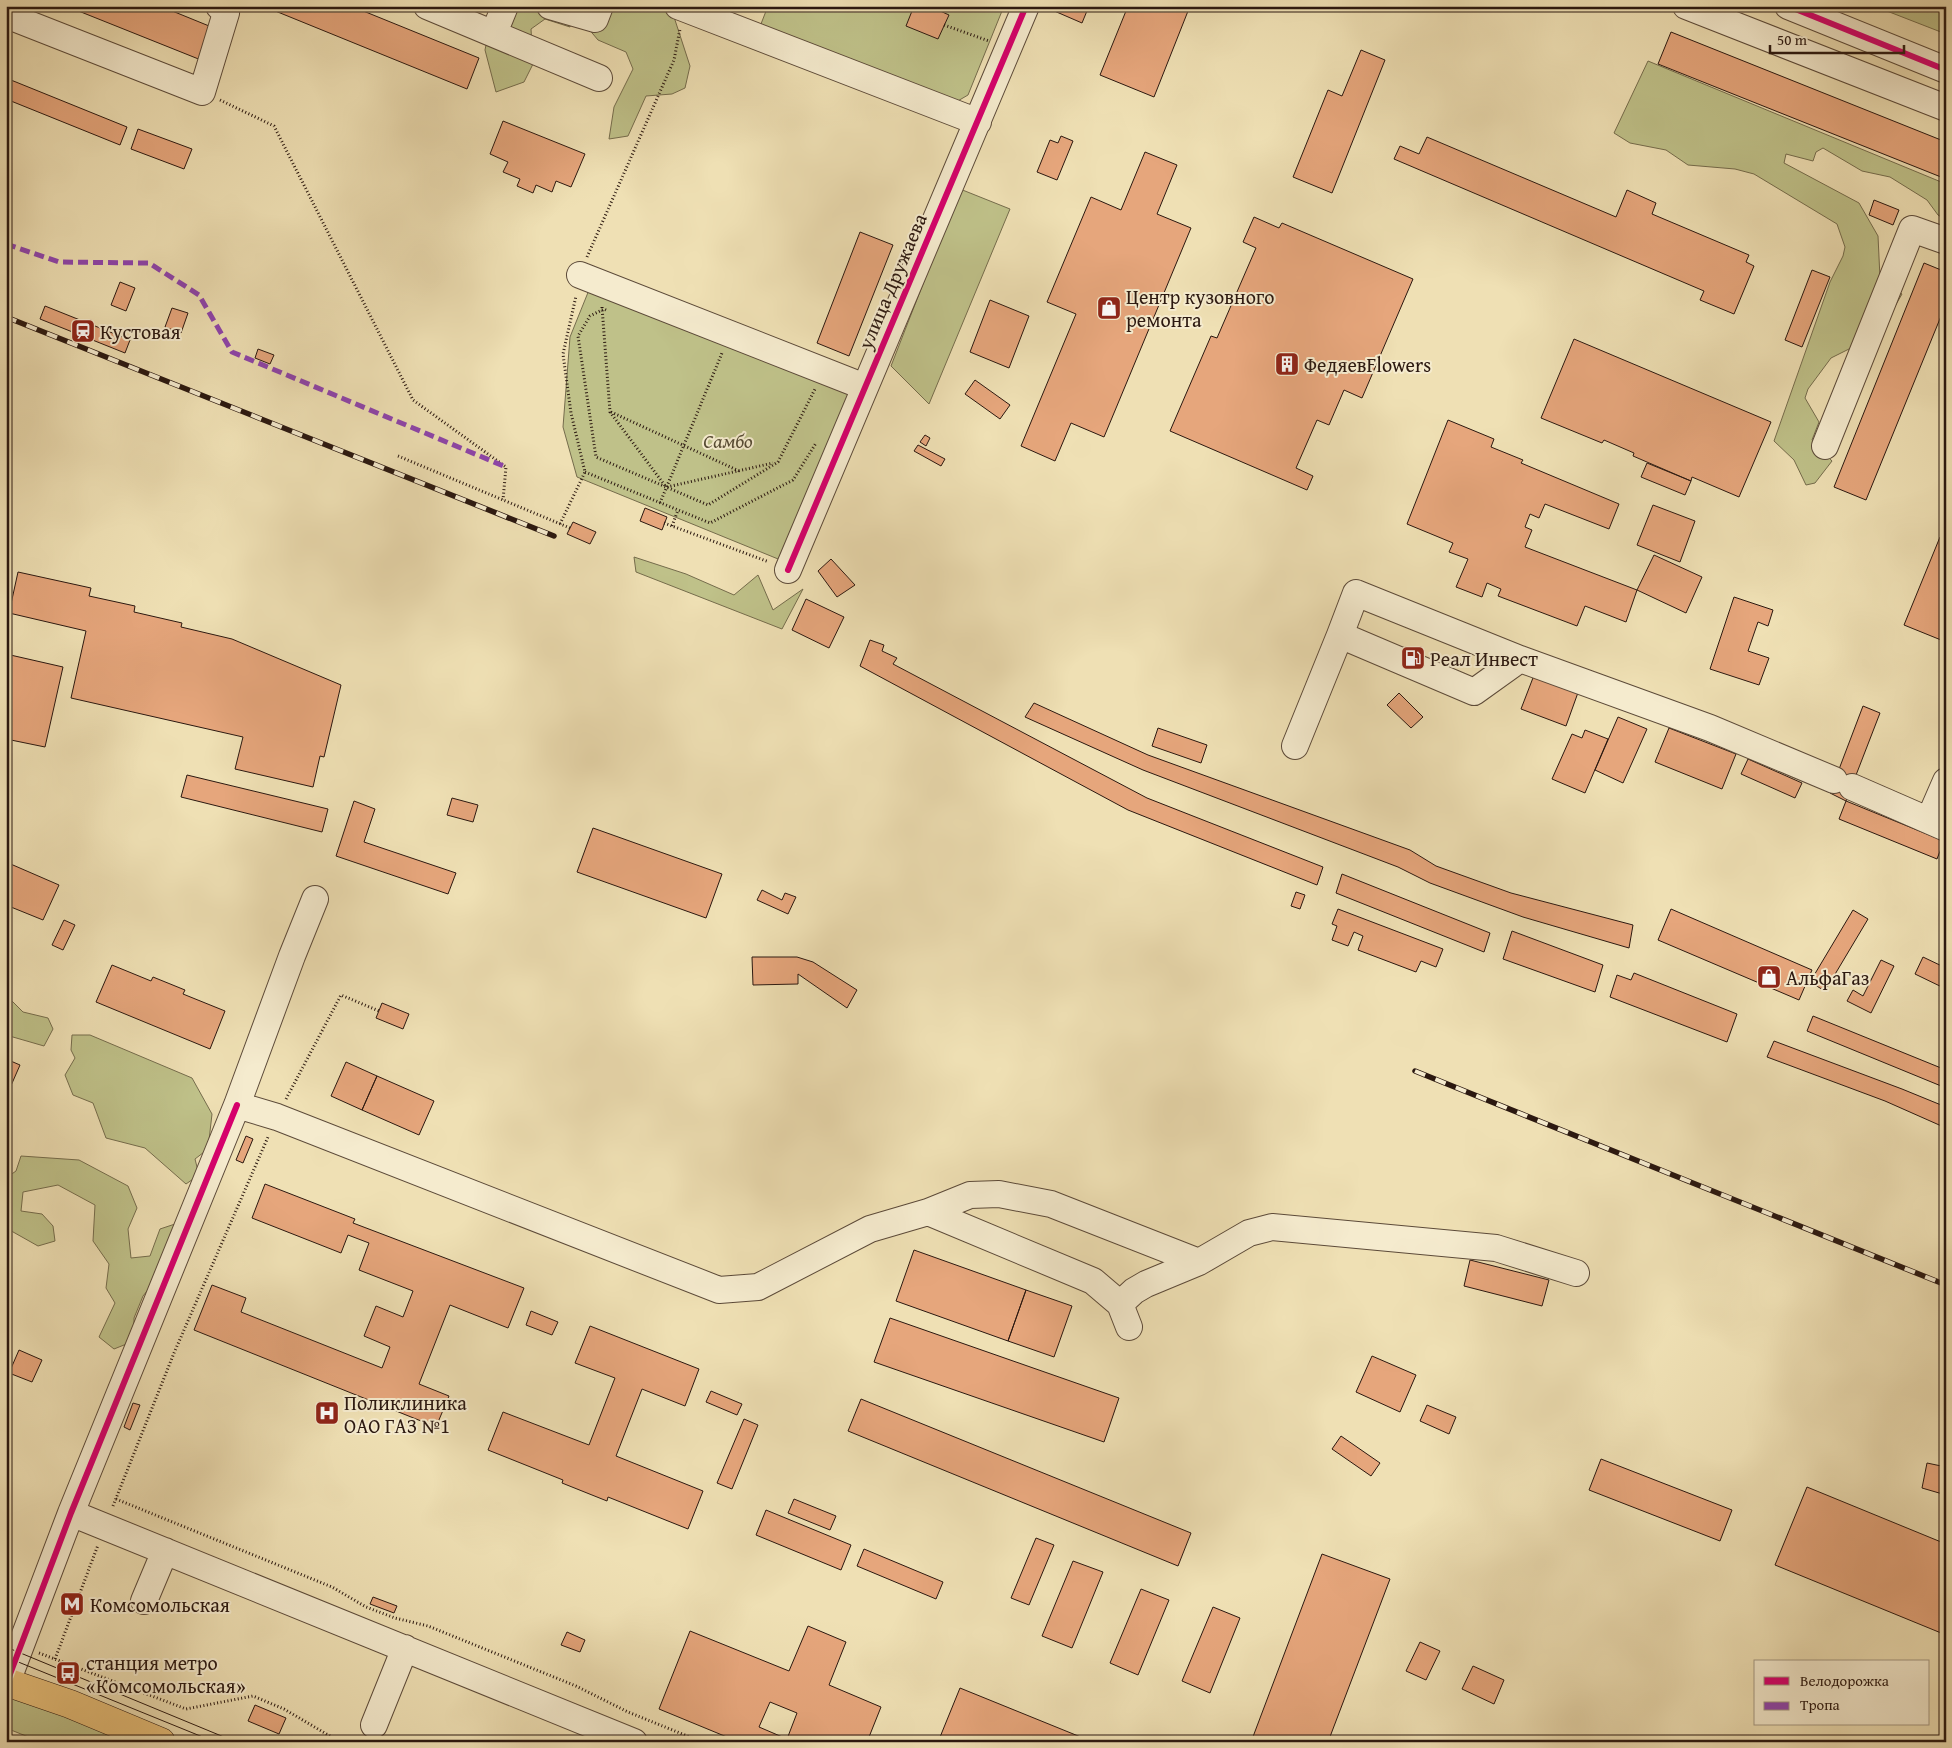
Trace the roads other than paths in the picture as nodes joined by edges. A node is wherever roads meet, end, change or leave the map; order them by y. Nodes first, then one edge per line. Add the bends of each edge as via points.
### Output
1 (219, 6) edge
2 (427, 6) edge
3 (505, 6) edge
4 (550, 6) edge
5 (600, 6) edge
6 (1026, 6) edge
7 (1686, 6) edge
8 (1788, 6) edge
9 (683, 7) edge
10 (6, 15) edge
11 (494, 34) junction
12 (1946, 70) edge
13 (599, 78) dead end
14 (1946, 108) edge
15 (978, 122) junction
16 (1946, 241) edge
17 (580, 275) road end
18 (864, 387) junction
19 (1824, 446) dead end
20 (788, 570) road end
21 (1340, 635) junction
22 (1520, 659) junction
23 (1295, 746) dead end
24 (1946, 781) edge
25 (1937, 824) edge
26 (315, 899) dead end
27 (237, 1106) junction
28 (928, 1212) junction
29 (1199, 1262) junction
30 (1576, 1272) dead end
31 (72, 1512) junction
32 (165, 1551) junction
33 (144, 1601) dead end
34 (405, 1648) junction
35 (7, 1682) edge
36 (374, 1725) dead end
37 (631, 1741) edge
38 (161, 1742) edge

1 - 10 street via 226,13 202,92
2 - 11 street
3 - 11 street
4 - 5 street via 595,19
6 - 15 street, улица Дружаева
7 - 14 street
8 - 12 street
9 - 15 street
11 - 13 street
15 - 18 street, улица Дружаева
16 - 19 street via 1912,229
17 - 18 street via 721,348 821,382
18 - 20 street, улица Дружаева
21 - 22 street via 1474,692
21 - 22 street via 1356,593
21 - 23 street
22 - 25 street via 1710,728
24 - 25 street
26 - 27 street
27 - 28 street via 277,1117 719,1290 758,1287 870,1229
27 - 31 street
28 - 29 street via 970,1195 999,1194 1050,1204
28 - 29 street via 1093,1281 1125,1315 1134,1291
29 - 30 street via 1249,1233 1272,1227 1496,1248
31 - 32 street
31 - 35 street
32 - 33 street
32 - 34 street
34 - 36 street
34 - 37 street
35 - 38 main road

